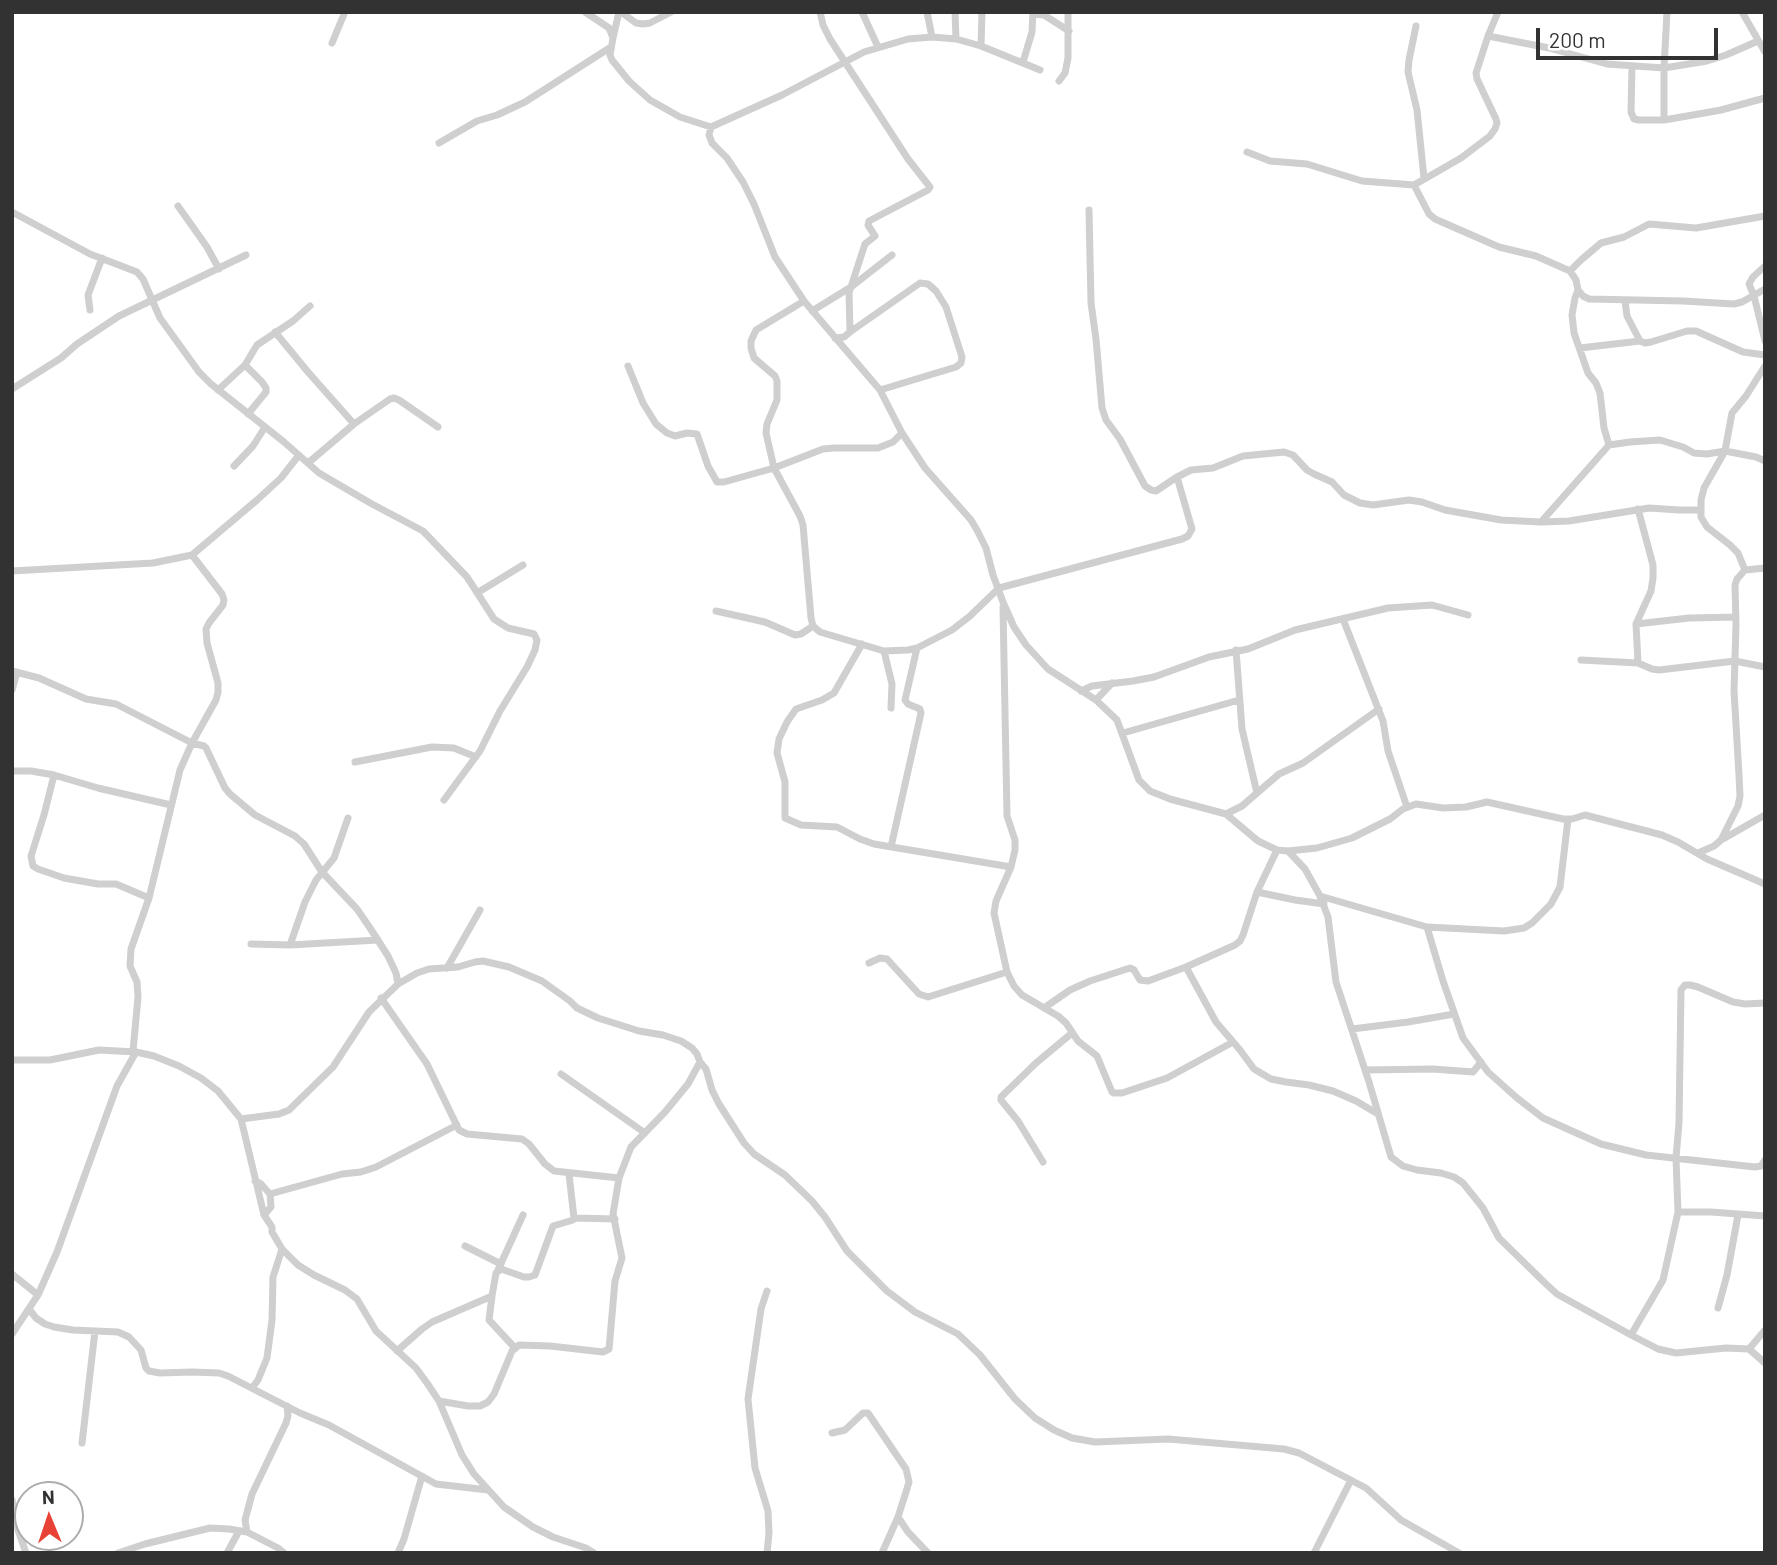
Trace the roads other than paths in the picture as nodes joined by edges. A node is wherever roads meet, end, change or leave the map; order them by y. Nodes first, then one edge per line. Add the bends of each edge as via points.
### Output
1 (345, 12) edge
2 (585, 12) edge
3 (620, 12) edge
4 (671, 12) edge
5 (820, 12) edge
6 (862, 12) edge
7 (927, 12) edge
8 (955, 12) edge
9 (982, 12) edge
10 (1068, 12) edge
11 (1498, 12) edge
12 (1667, 12) edge
13 (1742, 12) edge
14 (1033, 13) edge
15 (1416, 26) dead end
16 (1069, 31) junction
17 (1488, 36) junction
18 (932, 37) junction
19 (613, 38) junction
20 (956, 39) junction
21 (1758, 41) junction
22 (332, 43) dead end
23 (981, 46) junction
24 (611, 47) junction
25 (878, 47) junction
26 (1765, 52) edge
27 (845, 62) junction
28 (1023, 62) junction
29 (1632, 66) junction
30 (1664, 68) junction
31 (1040, 70) dead end
32 (1059, 81) dead end
33 (1765, 98) edge
34 (1664, 120) junction
35 (711, 127) junction
36 (439, 144) dead end
37 (1247, 152) dead end
38 (1424, 178) junction
39 (1414, 185) junction
40 (178, 206) dead end
41 (1089, 210) dead end
42 (12, 212) edge
43 (1765, 216) edge
44 (246, 255) dead end
45 (892, 255) dead end
46 (102, 258) junction
47 (1765, 266) edge
48 (219, 269) junction
49 (1570, 271) junction
50 (851, 287) junction
51 (1765, 289) edge
52 (1578, 290) junction
53 (1754, 296) junction
54 (152, 300) junction
55 (804, 301) junction
56 (1625, 301) junction
57 (310, 306) dead end
58 (90, 310) dead end
59 (813, 311) junction
60 (275, 332) junction
61 (850, 332) junction
62 (835, 338) junction
63 (1640, 341) junction
64 (1765, 341) edge
65 (1580, 348) junction
66 (1765, 355) edge
67 (245, 365) junction
68 (628, 366) dead end
69 (1765, 366) edge
70 (12, 389) edge
71 (218, 390) junction
72 (880, 390) junction
73 (248, 414) junction
74 (354, 424) junction
75 (265, 427) junction
76 (438, 427) dead end
77 (902, 433) junction
78 (1609, 445) junction
79 (1725, 451) junction
80 (299, 455) junction
81 (1765, 461) edge
82 (308, 463) junction
83 (234, 467) dead end
84 (774, 468) junction
85 (1177, 477) junction
86 (1638, 509) junction
87 (1700, 510) junction
88 (1541, 522) junction
89 (191, 555) junction
90 (523, 565) dead end
91 (1765, 568) edge
92 (1745, 570) junction
93 (12, 571) edge
94 (999, 588) junction
95 (477, 593) junction
96 (1003, 602) junction
97 (716, 611) dead end
98 (1468, 615) dead end
99 (1736, 617) junction
100 (1343, 618) junction
101 (1636, 624) junction
102 (813, 626) junction
103 (862, 644) junction
104 (917, 648) junction
105 (1236, 650) junction
106 (884, 651) junction
107 (1581, 660) dead end
108 (1735, 661) junction
109 (1637, 663) junction
110 (1765, 667) edge
111 (15, 672) edge
112 (1113, 682) junction
113 (12, 690) edge
114 (1081, 691) junction
115 (1096, 700) junction
116 (1239, 700) junction
117 (891, 708) dead end
118 (1379, 709) junction
119 (1123, 733) junction
120 (192, 743) junction
121 (476, 757) junction
122 (355, 762) dead end
123 (12, 771) edge
124 (54, 775) junction
125 (1257, 793) junction
126 (444, 800) dead end
127 (171, 805) junction
128 (1407, 807) junction
129 (1226, 814) junction
130 (1765, 815) edge
131 (348, 818) dead end
132 (1568, 819) junction
133 (1721, 840) junction
134 (891, 847) junction
135 (1277, 850) junction
136 (1288, 851) junction
137 (1698, 853) junction
138 (1011, 867) junction
139 (322, 872) junction
140 (1765, 884) edge
141 (1257, 892) junction
142 (149, 898) junction
143 (1322, 900) junction
144 (480, 910) dead end
145 (1427, 927) junction
146 (378, 940) junction
147 (251, 944) dead end
148 (290, 945) junction
149 (869, 962) dead end
150 (1186, 967) junction
151 (447, 968) junction
152 (1007, 972) junction
153 (398, 984) junction
154 (381, 999) junction
155 (1765, 1003) edge
156 (1044, 1008) junction
157 (1454, 1014) junction
158 (1352, 1029) junction
159 (1072, 1033) junction
160 (1233, 1042) junction
161 (135, 1051) junction
162 (12, 1060) edge
163 (700, 1062) junction
164 (1480, 1062) junction
165 (1365, 1070) junction
166 (561, 1074) dead end
167 (1378, 1114) junction
168 (241, 1119) junction
169 (457, 1125) junction
170 (645, 1133) junction
171 (1676, 1158) junction
172 (1765, 1160) edge
173 (1043, 1162) dead end
174 (569, 1174) junction
175 (619, 1178) junction
176 (255, 1181) junction
177 (270, 1194) junction
178 (1678, 1212) junction
179 (523, 1214) dead end
180 (264, 1215) junction
181 (1738, 1215) junction
182 (1765, 1216) edge
183 (574, 1218) junction
184 (615, 1219) junction
185 (465, 1246) dead end
186 (282, 1249) junction
187 (500, 1267) junction
188 (12, 1274) edge
189 (767, 1291) dead end
190 (38, 1295) junction
191 (492, 1296) junction
192 (1718, 1308) dead end
193 (29, 1309) junction
194 (1765, 1330) edge
195 (95, 1331) junction
196 (12, 1335) edge
197 (1631, 1335) junction
198 (515, 1348) junction
199 (1749, 1349) junction
200 (397, 1351) junction
201 (1765, 1363) edge
202 (252, 1388) junction
203 (439, 1401) junction
204 (287, 1406) junction
205 (832, 1433) dead end
206 (82, 1443) dead end
207 (422, 1476) junction
208 (1351, 1480) junction
209 (489, 1490) junction
210 (12, 1500) edge
211 (898, 1517) junction
212 (243, 1531) junction
213 (26, 1553) edge
214 (118, 1553) edge
215 (227, 1553) edge
216 (284, 1553) edge
217 (398, 1553) edge
218 (594, 1553) edge
219 (767, 1553) edge
220 (883, 1553) edge
221 (928, 1553) edge
222 (1314, 1553) edge
223 (1459, 1553) edge

1 - 22 street
2 - 19 street via 606,25
3 - 4 street via 643,24
3 - 19 street
5 - 27 street via 823,26
6 - 25 street
7 - 18 street
8 - 20 street
9 - 23 street
10 - 16 street
11 - 17 street
12 - 30 street
13 - 21 street
14 - 16 street
14 - 28 street
15 - 38 street via 1408,72
16 - 32 street via 1068,58
17 - 29 street
17 - 38 street via 1477,79 1496,119 1495,129 1461,158
18 - 20 street
18 - 25 street
19 - 24 street
20 - 23 street
21 - 26 street
21 - 30 street via 1707,61
23 - 28 street
24 - 35 street via 612,60 650,100
24 - 36 street via 525,102 477,121
25 - 27 street
27 - 35 street
27 - 50 street via 930,187 869,221 875,236 865,244
28 - 31 street
29 - 30 street
29 - 34 street via 1632,116
30 - 34 street
33 - 34 street
35 - 55 street via 712,143 743,182 775,257
37 - 39 street via 1362,181
38 - 39 street
39 - 49 street via 1435,219
40 - 48 street
41 - 85 street via 1091,303 1106,420 1145,486 1156,491
42 - 46 street
43 - 49 street via 1696,228 1649,224 1601,243
44 - 48 street
45 - 50 street
46 - 54 street via 136,272
46 - 58 street via 88,295
47 - 53 street via 1750,280
48 - 54 street
49 - 52 street
50 - 59 street
50 - 61 street
51 - 53 street
52 - 56 street via 1590,299
52 - 65 street via 1572,315
53 - 56 street via 1734,304
53 - 64 street
54 - 70 street via 119,316
54 - 71 street via 184,352
55 - 59 street
55 - 84 street via 756,330 751,341 754,358 778,381 766,433
56 - 63 street
57 - 60 street
59 - 62 street
60 - 67 street via 257,345
60 - 74 street
61 - 62 street
61 - 72 street via 920,283 936,291 946,307 961,363
62 - 72 street
63 - 65 street
63 - 66 street via 1696,331 1743,352
65 - 78 street via 1600,393
67 - 71 street
67 - 73 street via 266,388
68 - 84 street via 656,424 674,436 697,434 717,482
69 - 79 street via 1732,413
71 - 73 street
72 - 77 street
73 - 75 street
74 - 76 street via 394,398
74 - 82 street
75 - 80 street
75 - 83 street
77 - 84 street via 878,448 823,449
77 - 94 street via 978,530
78 - 79 street via 1660,440 1700,454
78 - 88 street
79 - 81 street
79 - 87 street via 1704,488
80 - 82 street
80 - 89 street via 281,478
82 - 95 street via 423,531
84 - 102 street via 803,525
85 - 88 street via 1243,456 1284,452 1360,503 1409,500 1501,520
85 - 94 street via 1192,529 1186,537
86 - 87 street
86 - 88 street
86 - 101 street via 1653,578
87 - 92 street via 1707,527 1738,553
89 - 93 street via 153,563
89 - 120 street via 224,600 206,629 218,683 216,700
90 - 95 street
91 - 92 street
92 - 99 street via 1735,585
94 - 96 street
94 - 104 street via 952,631
95 - 121 street via 501,625 534,634 537,640 527,667
96 - 114 street via 1014,628 1048,669
96 - 138 street via 1007,816 1015,840
97 - 102 street via 765,622 794,635
98 - 100 street via 1432,605
99 - 101 street
99 - 108 street
100 - 105 street
100 - 118 street
101 - 109 street
102 - 103 street
103 - 106 street
103 - 134 street via 834,693 796,709 779,739 784,815 795,823 837,827
104 - 106 street
104 - 134 street via 905,700 921,713
105 - 112 street via 1154,677
105 - 116 street
106 - 117 street
107 - 109 street
108 - 109 street via 1660,670
108 - 110 street
108 - 133 street via 1740,796
111 - 113 street
111 - 120 street via 86,699 116,704
112 - 114 street
112 - 115 street
114 - 115 street
115 - 119 street via 1117,720
116 - 119 street
116 - 125 street
118 - 125 street
118 - 128 street
119 - 129 street via 1139,779 1150,791
120 - 127 street
120 - 139 street via 206,748 230,794 255,815 295,836
121 - 122 street via 454,748 432,747
121 - 126 street
123 - 124 street
124 - 127 street
124 - 142 street via 30,856 33,866 64,878 116,884
125 - 129 street
127 - 142 street
128 - 132 street via 1466,807 1488,802
128 - 136 street via 1352,838
129 - 135 street via 1258,841
130 - 133 street
131 - 139 street via 334,858
132 - 137 street via 1590,816 1662,835
132 - 145 street via 1560,887 1532,923 1504,931
133 - 137 street
134 - 138 street
135 - 136 street
135 - 141 street
136 - 143 street via 1305,869
137 - 140 street
138 - 152 street via 994,907
139 - 146 street
139 - 148 street via 305,902
141 - 143 street
141 - 150 street via 1240,941
142 - 161 street via 130,958 138,997
143 - 145 street
143 - 158 street via 1336,982
144 - 151 street
145 - 157 street
146 - 148 street
146 - 153 street
147 - 148 street
149 - 152 street via 887,959 919,994 928,997
150 - 156 street via 1148,981 1140,980 1133,969 1123,970 1070,990
150 - 160 street via 1216,1022
151 - 153 street via 429,969
151 - 163 street via 483,961 529,974 598,1018 681,1041
152 - 156 street via 1023,995
153 - 154 street
154 - 168 street via 333,1067 289,1110
154 - 169 street via 427,1064
155 - 171 street via 1733,1002 1690,985 1681,990
156 - 159 street
157 - 158 street
157 - 164 street via 1463,1038
158 - 165 street
159 - 160 street via 1097,1056 1117,1094 1167,1078
159 - 173 street via 1001,1097
160 - 167 street via 1250,1066 1271,1079 1334,1091
161 - 162 street via 99,1050 50,1060
161 - 168 street via 201,1078
161 - 190 street via 117,1086
163 - 170 street via 688,1084
163 - 208 street via 712,1090 754,1154 812,1201 846,1251 902,1304 958,1334 1035,1418 1072,1438 1095,1442 1168,1439 1284,1449
164 - 165 street via 1473,1072
164 - 171 street via 1544,1118 1616,1149
165 - 167 street
166 - 170 street
167 - 197 street via 1395,1162 1463,1183 1499,1238 1557,1294
168 - 176 street
169 - 174 street via 467,1134 522,1139 550,1169
169 - 177 street via 376,1167
170 - 175 street via 631,1147
171 - 172 street via 1755,1167
171 - 178 street
174 - 175 street
174 - 183 street
175 - 184 street
176 - 177 street
176 - 180 street
177 - 180 street via 271,1207
178 - 181 street
178 - 197 street via 1662,1280
179 - 187 street
180 - 186 street
181 - 182 street
181 - 192 street
183 - 184 street
183 - 187 street via 553,1226 534,1276 524,1277
184 - 198 street via 622,1258 615,1281 609,1349
185 - 187 street
186 - 200 street via 298,1265 357,1299 376,1331
186 - 202 street via 273,1278 267,1358
187 - 191 street
188 - 190 street
189 - 219 street via 748,1399 755,1468 768,1511
190 - 193 street
191 - 198 street via 489,1320
191 - 200 street via 432,1322
193 - 195 street via 54,1327
193 - 196 street
194 - 199 street
195 - 202 street via 129,1337 154,1373 219,1373
195 - 206 street
197 - 199 street via 1676,1353
198 - 203 street via 488,1402 468,1406
199 - 201 street
200 - 203 street via 416,1368
202 - 204 street
203 - 209 street via 462,1455
204 - 207 street
204 - 212 street via 286,1423 252,1494
205 - 211 street via 845,1430 864,1412 870,1415 906,1469 909,1482
207 - 209 street via 436,1484
207 - 217 street
208 - 222 street
208 - 223 street via 1401,1520
209 - 218 street via 520,1519
210 - 213 street
211 - 220 street
211 - 221 street
212 - 214 street via 210,1528
212 - 215 street
212 - 216 street

